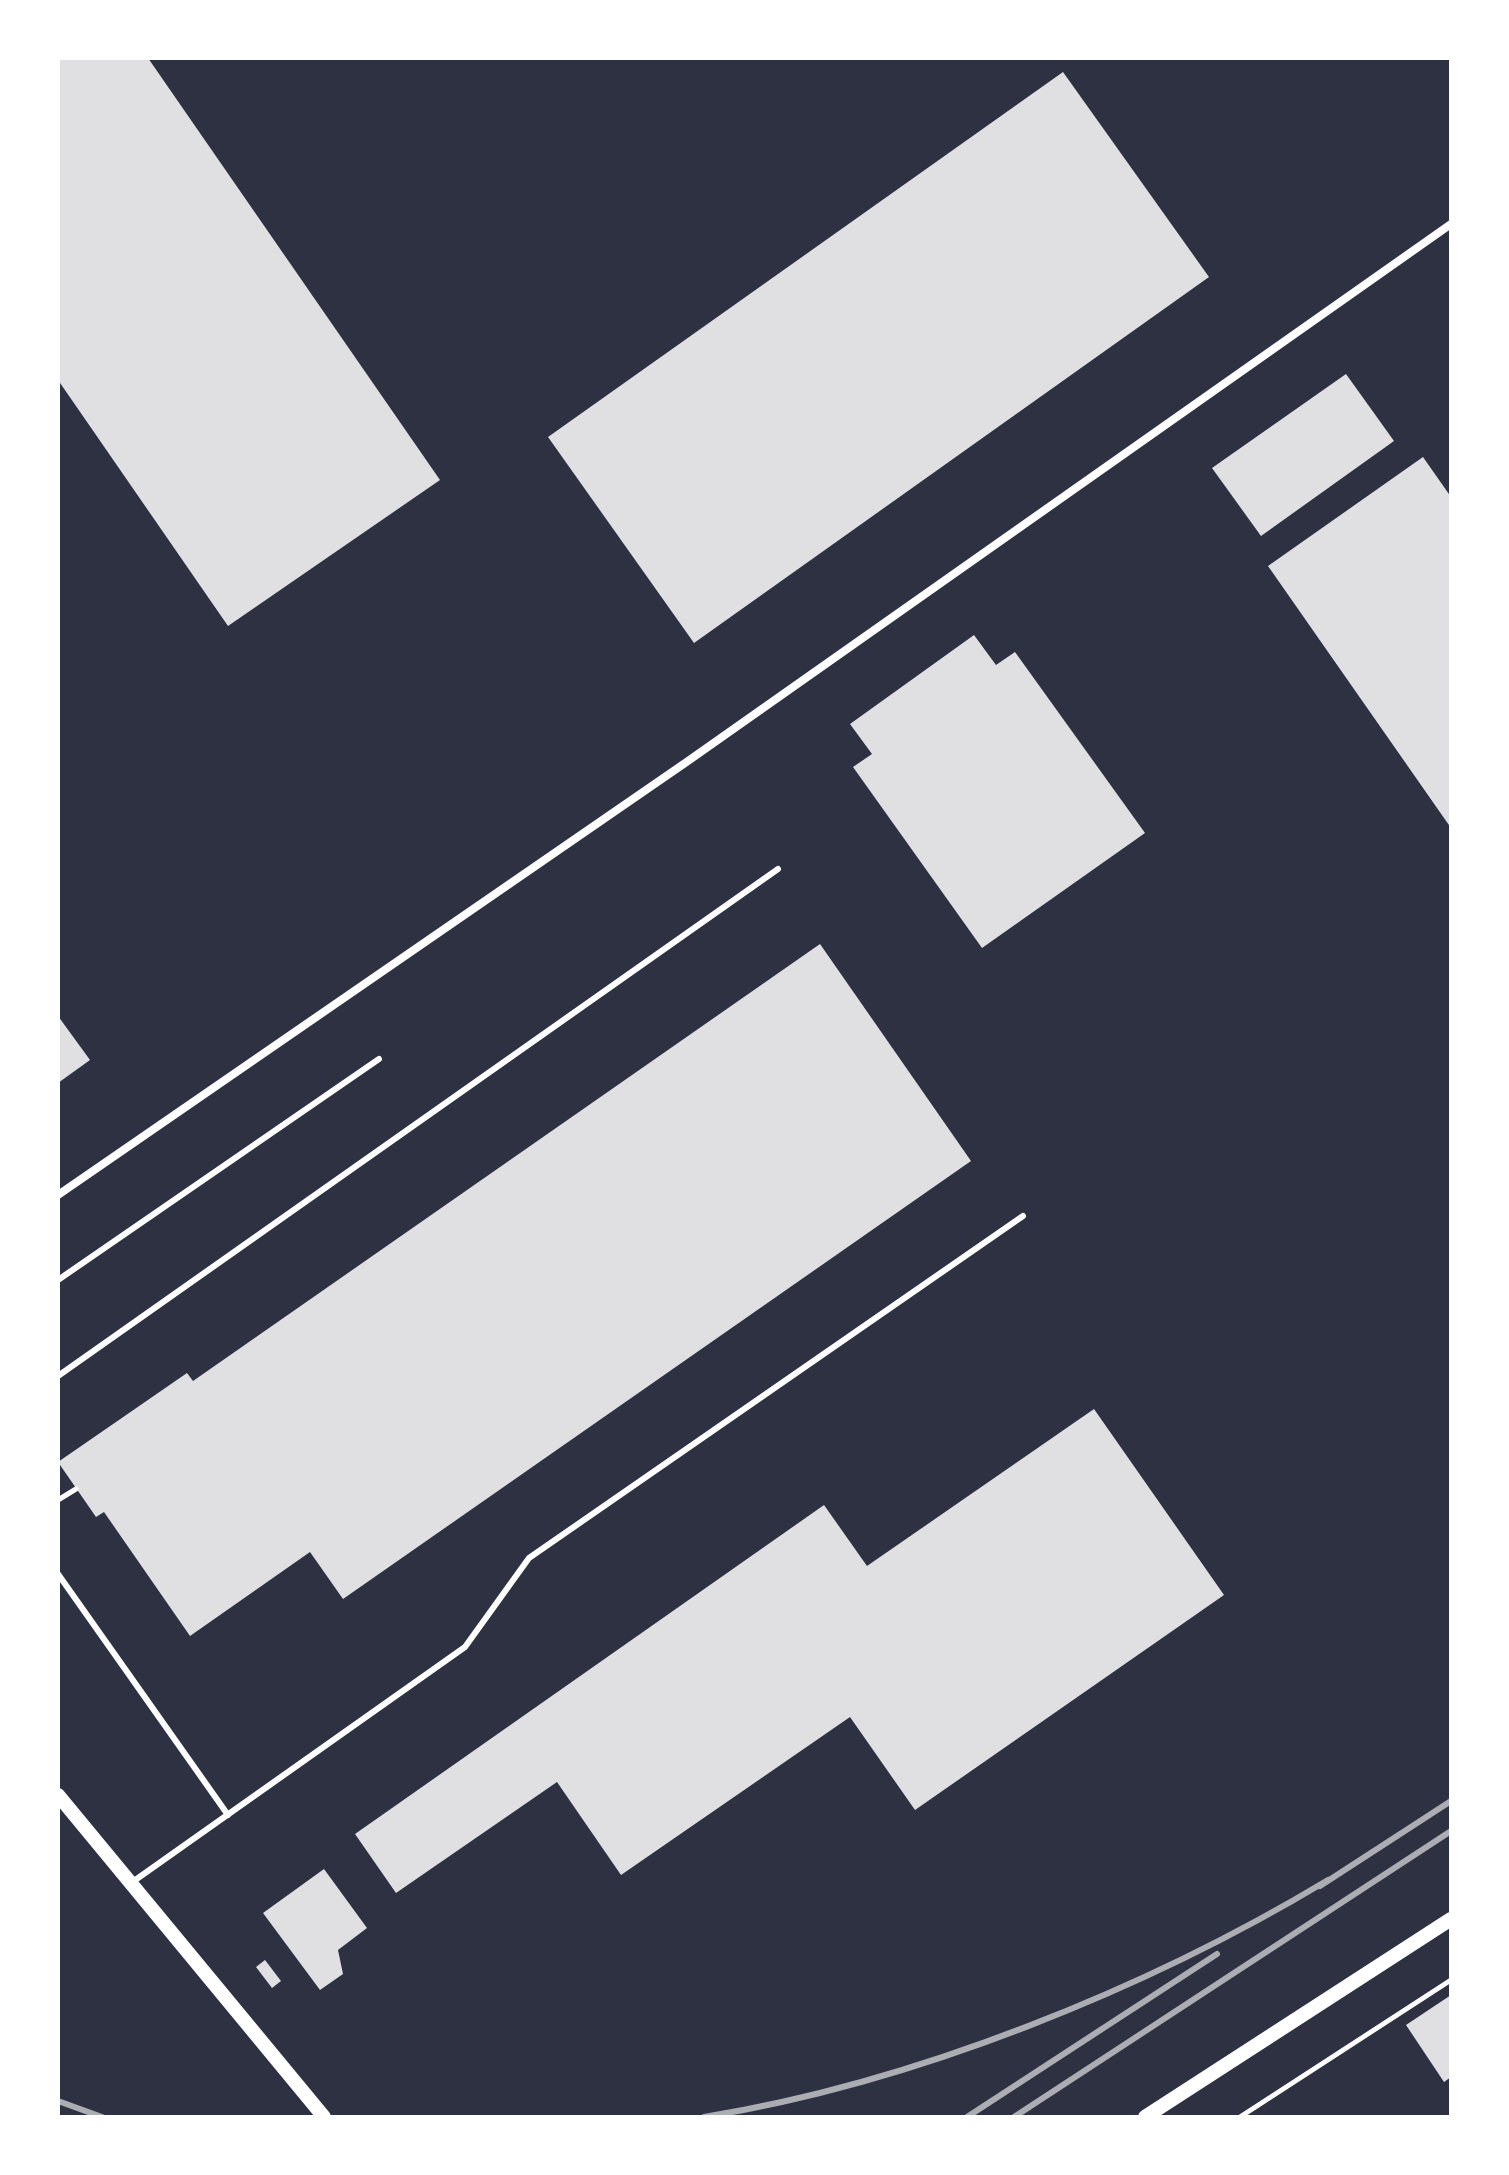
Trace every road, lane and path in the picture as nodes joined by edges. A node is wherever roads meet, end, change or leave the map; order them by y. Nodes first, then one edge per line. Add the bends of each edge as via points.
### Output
1 (1451, 224) edge
2 (778, 869) dead end
3 (379, 1059) dead end
4 (58, 1195) edge
5 (1023, 1216) dead end
6 (58, 1280) edge
7 (58, 1376) edge
8 (76, 1489) dead end
9 (58, 1500) edge
10 (58, 1574) edge
11 (58, 1795) edge
12 (228, 1815) junction
13 (131, 1883) junction
14 (1451, 1919) edge
15 (1451, 1980) edge
16 (324, 2117) edge
17 (1145, 2117) edge
18 (1240, 2117) edge

1 - 4 street via 688,761
2 - 7 lane
3 - 6 lane
5 - 12 lane via 529,1558 465,1647
8 - 9 path
10 - 12 lane
11 - 13 street
12 - 13 lane
13 - 16 street
14 - 17 street
15 - 18 path

